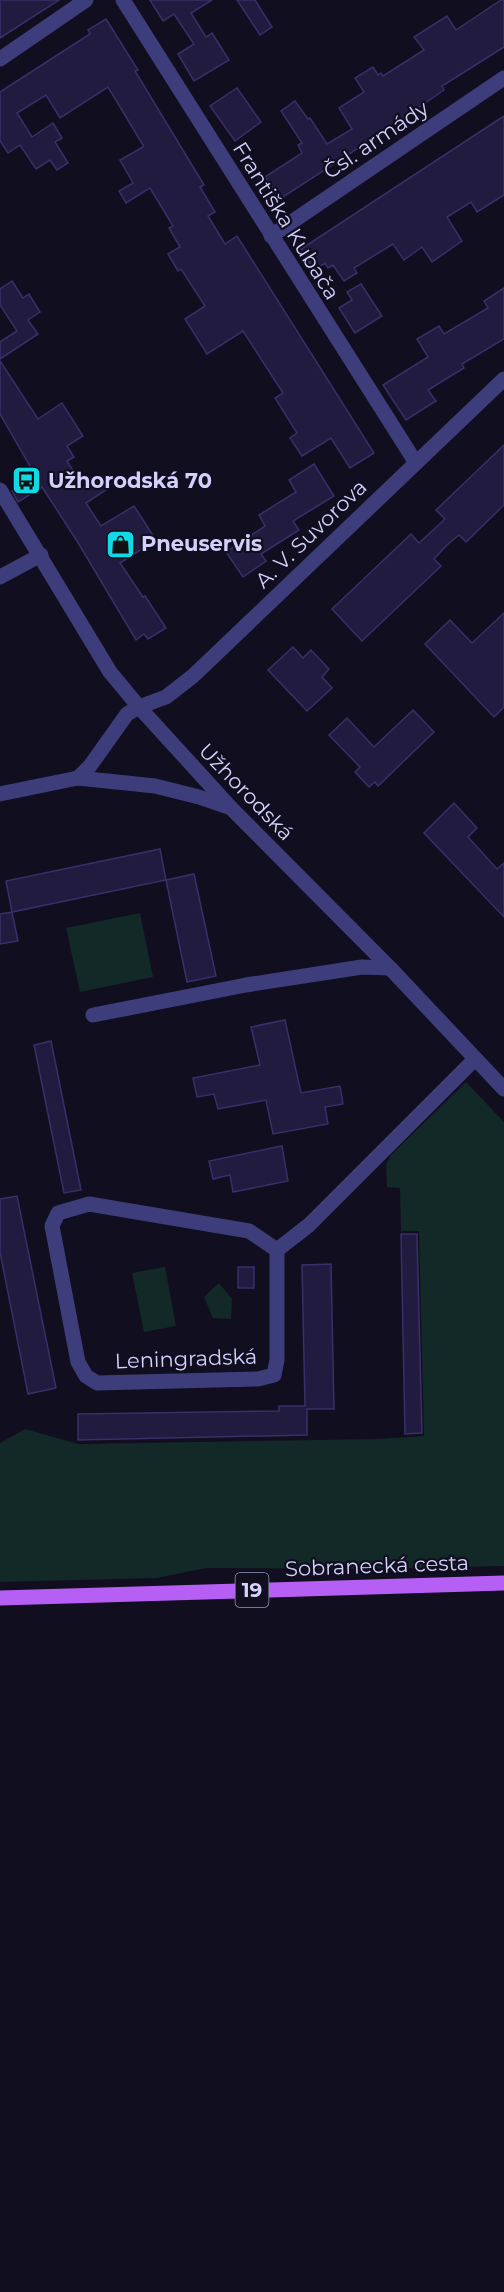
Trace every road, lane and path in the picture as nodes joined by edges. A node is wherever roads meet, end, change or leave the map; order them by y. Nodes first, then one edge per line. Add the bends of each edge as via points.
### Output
1 (86, 0) edge
2 (123, 0) edge
3 (0, 59) edge
4 (504, 78) edge
5 (271, 237) junction
6 (504, 379) edge
7 (416, 463) junction
8 (0, 490) edge
9 (41, 555) junction
10 (0, 577) edge
11 (138, 707) junction
12 (78, 778) junction
13 (0, 795) edge
14 (231, 808) junction
15 (390, 968) junction
16 (93, 1015) dead end
17 (475, 1059) junction
18 (504, 1089) edge
19 (277, 1250) junction
20 (504, 1583) edge
21 (0, 1598) edge

1 - 3 street
2 - 5 street, Františka Kubača
4 - 5 street, Čsl. armády
5 - 7 street, Františka Kubača
6 - 7 street, A. V. Suvorova
7 - 11 street, A. V. Suvorova via 193,676 166,697
8 - 9 street, Užhorodská
9 - 10 street
9 - 11 street, Užhorodská via 110,672
11 - 12 street via 127,714
11 - 14 street, Užhorodská
12 - 13 street
12 - 14 street via 155,786
14 - 15 street, Užhorodská
15 - 16 street via 362,967 246,985
15 - 17 street, Užhorodská
17 - 18 street, Užhorodská
17 - 19 street via 309,1225
19 - 19 street, Leningradská via 249,1231 89,1204 58,1213 52,1226 78,1362 86,1376 96,1383 258,1379 274,1375
20 - 21 main road, Sobranecká cesta / 19

